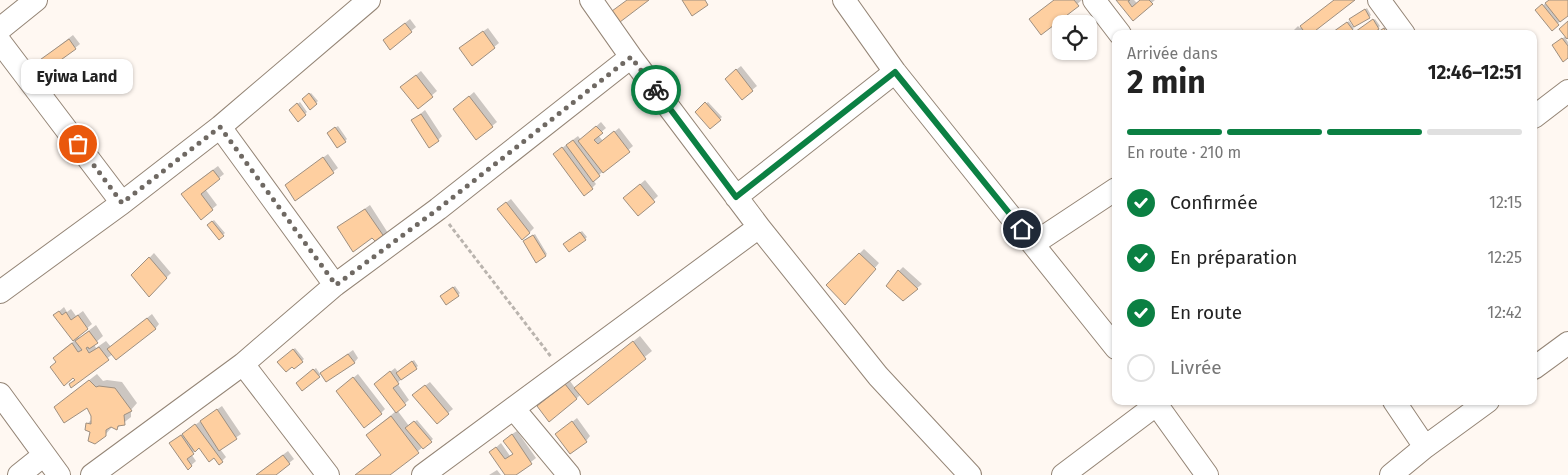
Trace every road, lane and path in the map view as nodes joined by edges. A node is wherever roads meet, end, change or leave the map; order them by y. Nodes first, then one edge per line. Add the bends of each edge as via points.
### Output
1 (36, 0) edge
2 (369, 0) edge
3 (591, 0) edge
4 (844, 0) edge
5 (1094, 0) edge
6 (1379, 0) edge
7 (0, 29) edge
8 (1117, 30) edge
9 (1401, 30) edge
10 (0, 42) edge
11 (631, 57) junction
12 (895, 72) junction
13 (1568, 91) edge
14 (1537, 115) edge
15 (220, 127) junction
16 (1112, 192) edge
17 (736, 197) junction
18 (122, 203) junction
19 (438, 209) junction
20 (759, 227) junction
21 (1033, 244) junction
22 (336, 285) junction
23 (0, 292) edge
24 (1112, 343) edge
25 (1568, 343) edge
26 (243, 364) junction
27 (1537, 366) edge
28 (563, 372) junction
29 (0, 394) edge
30 (1152, 405) edge
31 (1156, 405) edge
32 (1397, 405) edge
33 (1483, 405) edge
34 (514, 408) junction
35 (1425, 447) junction
36 (44, 455) junction
37 (19, 475) edge
38 (58, 475) edge
39 (92, 475) edge
40 (328, 475) edge
41 (423, 475) edge
42 (569, 475) edge
43 (970, 475) edge
44 (1063, 475) edge
45 (1207, 475) edge
46 (1391, 475) edge

1 - 7 street
2 - 15 street
3 - 11 street
4 - 12 street
5 - 8 street
6 - 9 street
10 - 18 street
11 - 17 street
11 - 19 street
12 - 17 street
12 - 21 street
13 - 14 street
15 - 18 street
15 - 22 street
16 - 21 street
17 - 20 street
18 - 23 street
19 - 22 street
19 - 28 path
20 - 28 street
20 - 43 street via 878,376
21 - 24 street
22 - 26 street
25 - 27 street
26 - 39 street
26 - 40 street
28 - 34 street
29 - 36 street
30 - 44 street
31 - 45 street
32 - 35 street
33 - 35 street
34 - 41 street
34 - 42 street
35 - 46 street
36 - 37 street
36 - 38 street

